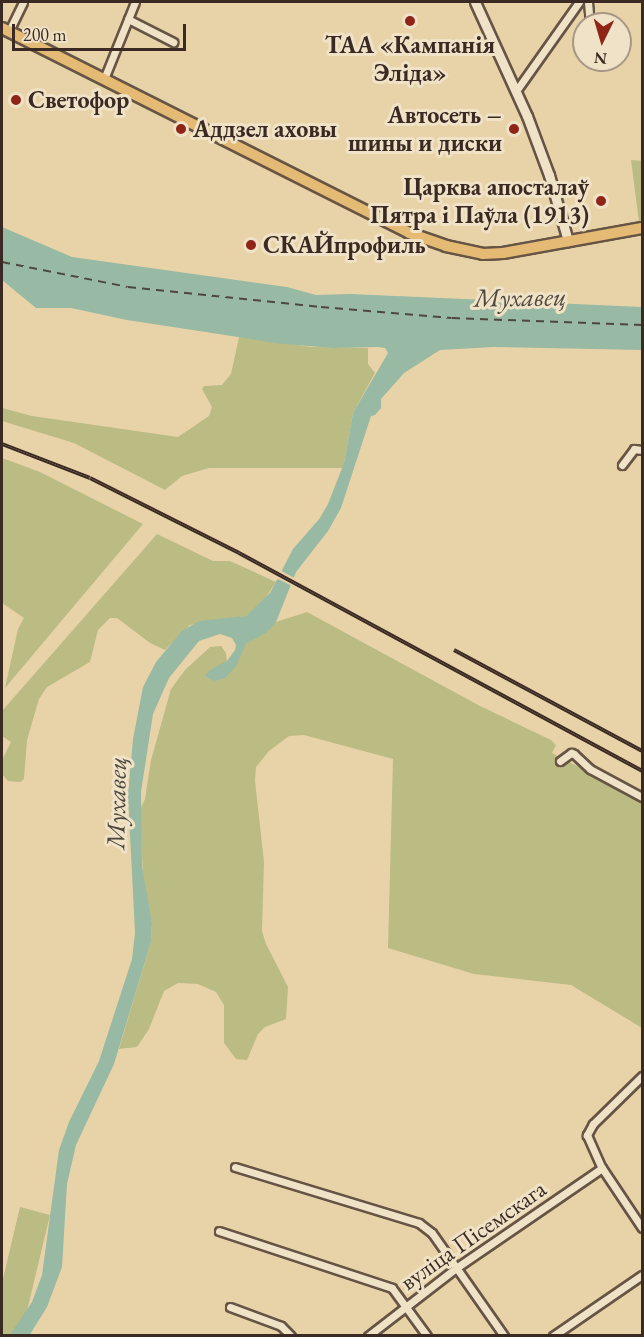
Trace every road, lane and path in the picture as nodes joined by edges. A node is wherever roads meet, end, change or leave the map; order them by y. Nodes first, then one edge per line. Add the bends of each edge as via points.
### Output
1 (23, 2) edge
2 (135, 2) edge
3 (475, 2) edge
4 (579, 2) edge
5 (128, 19) junction
6 (5, 30) edge
7 (173, 42) dead end
8 (104, 79) junction
9 (516, 91) junction
10 (642, 228) edge
11 (568, 241) junction
12 (642, 450) edge
13 (622, 465) dead end
14 (560, 761) dead end
15 (642, 797) edge
16 (642, 1076) edge
17 (235, 1167) dead end
18 (602, 1168) junction
19 (642, 1228) edge
20 (219, 1231) dead end
21 (456, 1268) junction
22 (642, 1275) edge
23 (406, 1305) junction
24 (230, 1307) dead end
25 (563, 1333) edge
26 (291, 1335) edge
27 (368, 1335) edge
28 (427, 1335) edge
29 (504, 1335) edge
30 (553, 1335) edge

1 - 6 street
2 - 5 street
3 - 9 main road
4 - 9 street
5 - 7 street
5 - 8 street
6 - 8 main road
8 - 11 main road via 426,239 492,254
9 - 11 main road via 549,175
10 - 11 main road
12 - 13 street via 634,449
14 - 15 street via 574,754 590,769
16 - 18 street via 589,1131 588,1142
17 - 21 street via 419,1223 432,1233
18 - 19 street
18 - 21 street, вуліца Пісемскага
20 - 23 street via 392,1288
21 - 23 street, вуліца Пісемскага
21 - 29 street
22 - 25 street
23 - 27 street, вуліца Пісемскага
23 - 28 street
24 - 26 street via 281,1326
25 - 30 street

